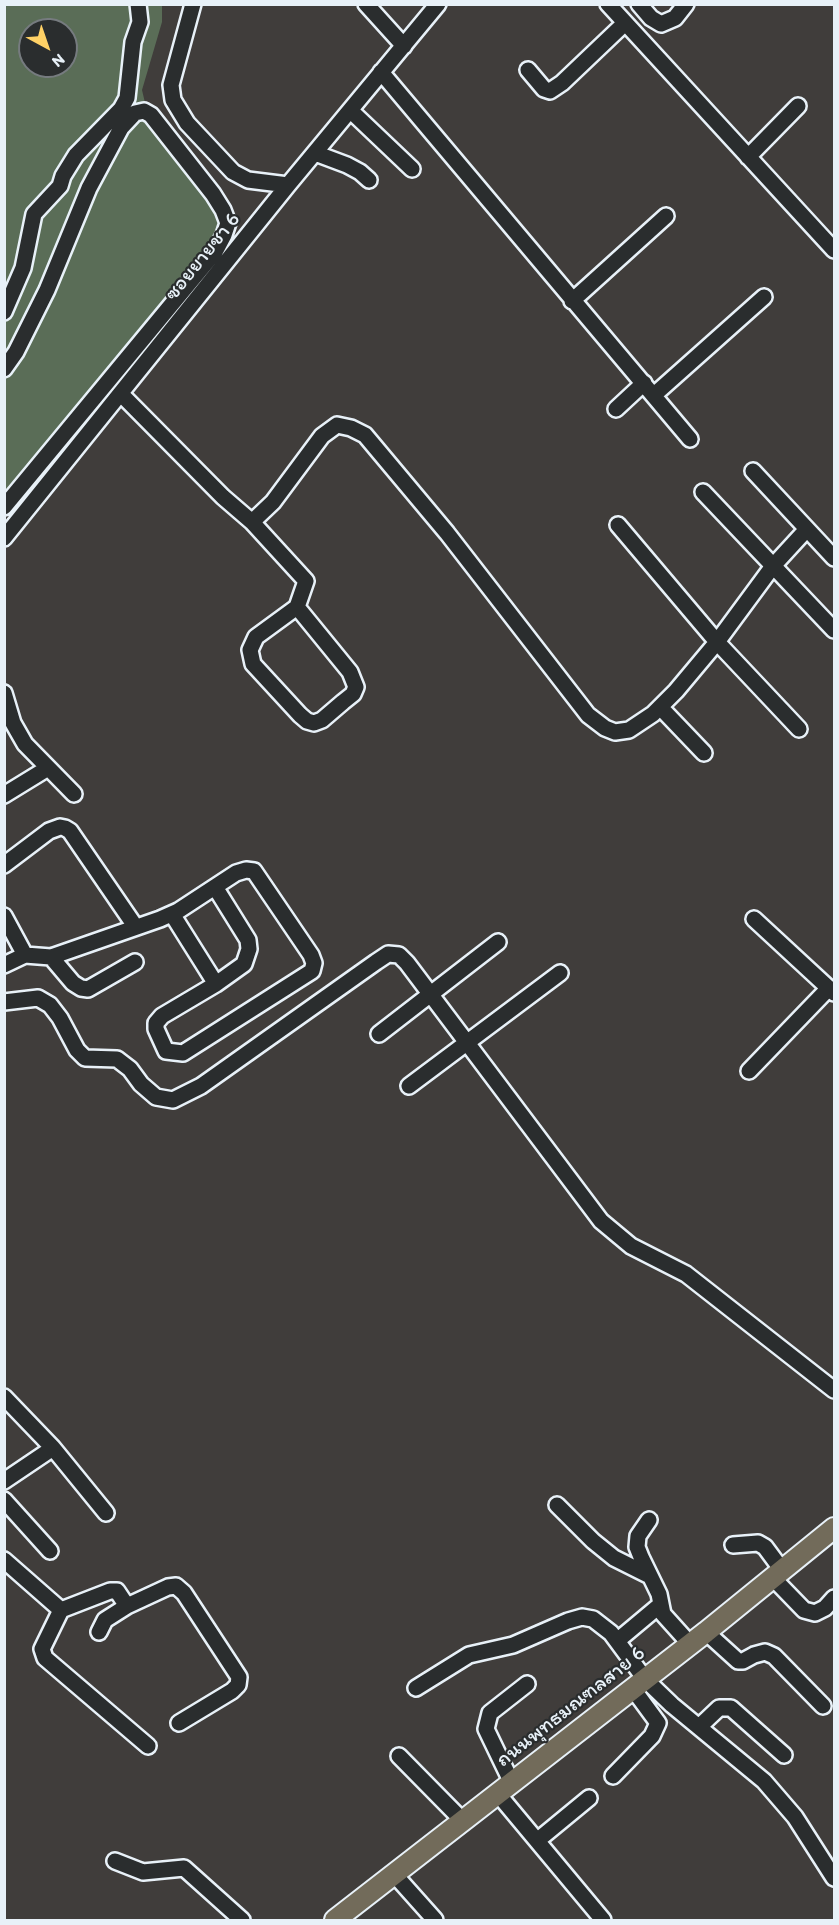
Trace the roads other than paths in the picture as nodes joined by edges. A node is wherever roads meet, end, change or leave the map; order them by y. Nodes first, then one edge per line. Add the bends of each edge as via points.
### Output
1 (138, 4) edge
2 (193, 4) edge
3 (366, 4) edge
4 (438, 4) edge
5 (608, 4) edge
6 (639, 4) edge
7 (686, 4) edge
8 (625, 23) junction
9 (404, 46) junction
10 (528, 70) dead end
11 (381, 72) junction
12 (798, 106) dead end
13 (351, 111) junction
14 (315, 153) junction
15 (748, 157) junction
16 (412, 169) dead end
17 (369, 180) dead end
18 (288, 185) junction
19 (666, 216) dead end
20 (834, 250) edge
21 (764, 297) dead end
22 (572, 301) junction
23 (4, 312) edge
24 (4, 369) edge
25 (644, 383) junction
26 (121, 394) junction
27 (654, 395) junction
28 (616, 409) dead end
29 (690, 440) dead end
30 (753, 471) dead end
31 (703, 492) dead end
32 (4, 507) edge
33 (252, 522) junction
34 (618, 525) dead end
35 (807, 529) junction
36 (4, 538) edge
37 (834, 558) edge
38 (773, 566) junction
39 (297, 607) junction
40 (834, 630) edge
41 (717, 642) junction
42 (4, 693) edge
43 (660, 707) junction
44 (799, 729) dead end
45 (704, 753) dead end
46 (48, 768) junction
47 (74, 794) dead end
48 (4, 795) edge
49 (4, 865) edge
50 (215, 887) junction
51 (172, 914) junction
52 (4, 916) edge
53 (754, 920) dead end
54 (135, 926) junction
55 (498, 942) dead end
56 (25, 955) junction
57 (51, 957) junction
58 (135, 962) dead end
59 (4, 964) edge
60 (560, 973) dead end
61 (216, 984) junction
62 (832, 990) edge
63 (429, 994) junction
64 (4, 1002) edge
65 (379, 1034) dead end
66 (466, 1043) junction
67 (749, 1071) dead end
68 (409, 1086) dead end
69 (834, 1390) edge
70 (4, 1397) edge
71 (53, 1448) junction
72 (4, 1481) edge
73 (4, 1500) edge
74 (557, 1505) dead end
75 (106, 1513) dead end
76 (649, 1520) dead end
77 (834, 1528) edge
78 (733, 1545) dead end
79 (50, 1551) dead end
80 (4, 1560) edge
81 (777, 1574) junction
82 (648, 1575) junction
83 (834, 1599) edge
84 (660, 1605) junction
85 (127, 1606) junction
86 (61, 1610) junction
87 (99, 1632) dead end
88 (698, 1638) junction
89 (617, 1641) junction
90 (526, 1684) dead end
91 (639, 1684) junction
92 (416, 1688) dead end
93 (823, 1706) dead end
94 (179, 1723) dead end
95 (699, 1727) junction
96 (148, 1746) dead end
97 (784, 1755) dead end
98 (399, 1756) dead end
99 (613, 1776) dead end
100 (505, 1788) junction
101 (589, 1798) dead end
102 (462, 1820) junction
103 (538, 1840) junction
104 (115, 1861) dead end
105 (394, 1874) junction
106 (834, 1878) edge
107 (242, 1920) edge
108 (338, 1920) edge
109 (435, 1920) edge
110 (603, 1920) edge

1 - 23 street via 140,22 133,42 127,98 76,155 60,186 34,214 23,268
2 - 18 street via 171,85 173,100 187,123 233,172 248,180
3 - 9 street
4 - 9 street, ซอยยายชา 6
5 - 8 street
6 - 7 street via 661,24 675,18
8 - 10 street via 550,91
8 - 15 street
9 - 11 street, ซอยยายชา 6
11 - 13 street, ซอยยายชา 6
11 - 22 street
12 - 15 street
13 - 14 street, ซอยยายชา 6
13 - 16 street
14 - 17 street via 347,165
14 - 18 street, ซอยยายชา 6
15 - 20 street
18 - 26 street, ซอยยายชา 6
19 - 22 street
21 - 27 street
22 - 25 street
24 - 32 street via 47,290 88,188 121,128 135,113 144,111 152,115 223,210 228,223 224,235 215,252
25 - 27 street
25 - 28 street
26 - 33 street
26 - 36 street, ซอยยายชา 6
27 - 29 street
30 - 35 street
31 - 38 street
33 - 39 street via 306,581
33 - 43 street via 273,502 322,436 337,426 351,428 365,435 432,514 588,715 615,732 629,730
34 - 41 street
35 - 37 street
35 - 38 street
38 - 40 street
38 - 41 street
39 - 39 street via 350,672 356,687 344,702 314,723 300,715 253,664 250,650 256,637
41 - 43 street
41 - 44 street
42 - 46 street via 13,723 25,744
43 - 45 street
46 - 47 street
46 - 48 street
49 - 54 street via 49,831 65,828
50 - 51 street
50 - 61 street via 248,940 249,949 244,964
50 - 61 street via 236,873 254,871 314,963 306,975 183,1053 166,1051 156,1023
51 - 54 street
51 - 61 street
52 - 56 street
53 - 62 street
54 - 57 street
55 - 63 street
56 - 57 street
56 - 59 street
57 - 58 street via 73,982 88,989
60 - 66 street
62 - 67 street
63 - 64 street via 399,955 388,954 201,1086 173,1100 156,1097 117,1059 85,1058 60,1018 44,1001 38,998
63 - 65 street
63 - 66 street
66 - 68 street
66 - 69 street via 601,1221 631,1245 686,1274
70 - 71 street
71 - 72 street
71 - 75 street
73 - 79 street
74 - 82 street via 614,1558
76 - 82 street via 638,1536
77 - 81 main road, ถนนพุทธมณฑลสาย 6
78 - 81 street via 765,1546
80 - 86 street
81 - 83 street via 804,1610 815,1613
81 - 88 main road, ถนนพุทธมณฑลสาย 6
82 - 84 street via 659,1594
84 - 88 street via 663,1614
84 - 89 street
85 - 86 street via 117,1591 110,1591
85 - 87 street via 105,1620
85 - 94 street via 176,1586 239,1677 232,1691
86 - 96 street via 42,1649 45,1658
88 - 91 main road, ถนนพุทธมณฑลสาย 6
88 - 93 street via 738,1661 765,1652 774,1656
89 - 91 street
89 - 92 street via 593,1619 582,1617 513,1645 469,1654
90 - 100 street via 490,1713 486,1729
91 - 95 street
91 - 99 street via 658,1723 652,1736
91 - 100 main road, ถนนพุทธมณฑลสาย 6
95 - 97 street via 719,1708 730,1708
95 - 106 street via 764,1781 795,1817
98 - 102 street
100 - 102 main road, ถนนพุทธมณฑลสาย 6
100 - 103 street
101 - 103 street
102 - 105 main road, ถนนพุทธมณฑลสาย 6
103 - 110 street
104 - 107 street via 143,1872 184,1868
105 - 108 main road, ถนนพุทธมณฑลสาย 6
105 - 109 street

